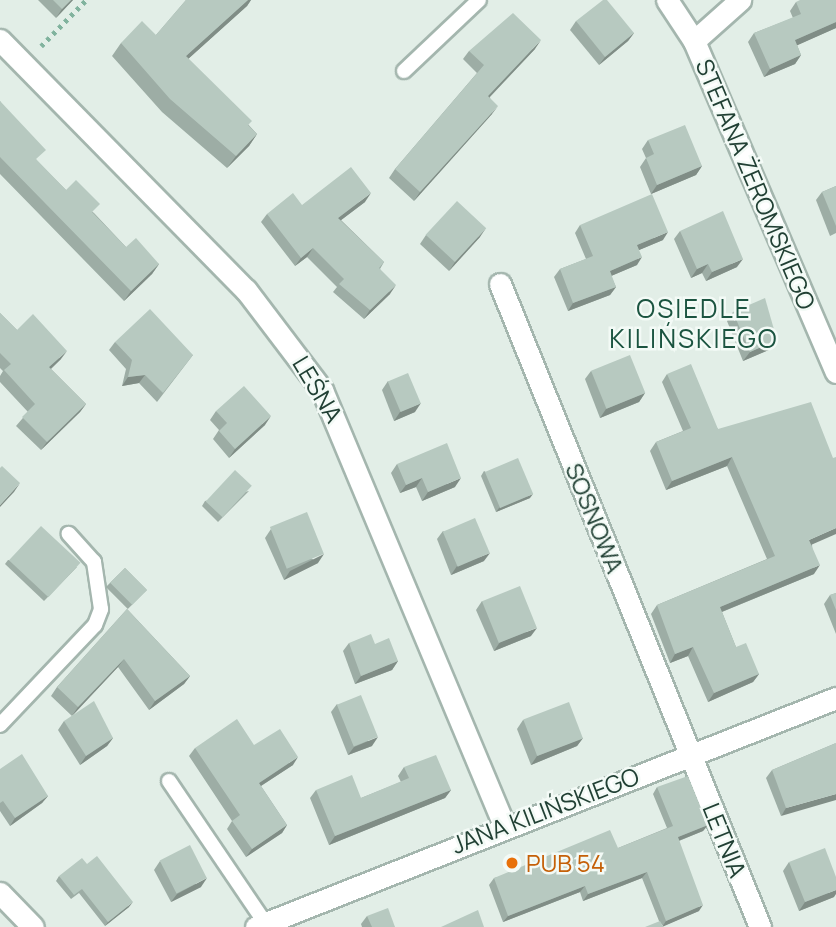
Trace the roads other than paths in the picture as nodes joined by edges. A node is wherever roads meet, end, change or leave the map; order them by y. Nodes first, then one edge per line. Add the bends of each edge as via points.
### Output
1 (479, 0) edge
2 (667, 0) edge
3 (740, 0) edge
4 (0, 40) edge
5 (694, 41) junction
6 (404, 71) dead end
7 (500, 284) dead end
8 (836, 372) edge
9 (69, 534) dead end
10 (836, 698) edge
11 (0, 725) edge
12 (690, 753) junction
13 (169, 781) dead end
14 (504, 825) junction
15 (0, 893) edge
16 (260, 925) edge
17 (33, 927) edge
18 (760, 927) edge

1 - 6 lane
2 - 5 street, STEFANA ŻEROMSKIEGO
3 - 5 street
4 - 14 street, LEŚNA via 246,289 322,390
5 - 8 street, STEFANA ŻEROMSKIEGO
7 - 12 street, SOSNOWA
9 - 11 lane via 94,562 101,609 95,625
10 - 12 street, JANA KILIŃSKIEGO
12 - 14 street, JANA KILIŃSKIEGO
12 - 18 street, LETNIA
13 - 16 lane
14 - 16 street, JANA KILIŃSKIEGO
15 - 17 street

